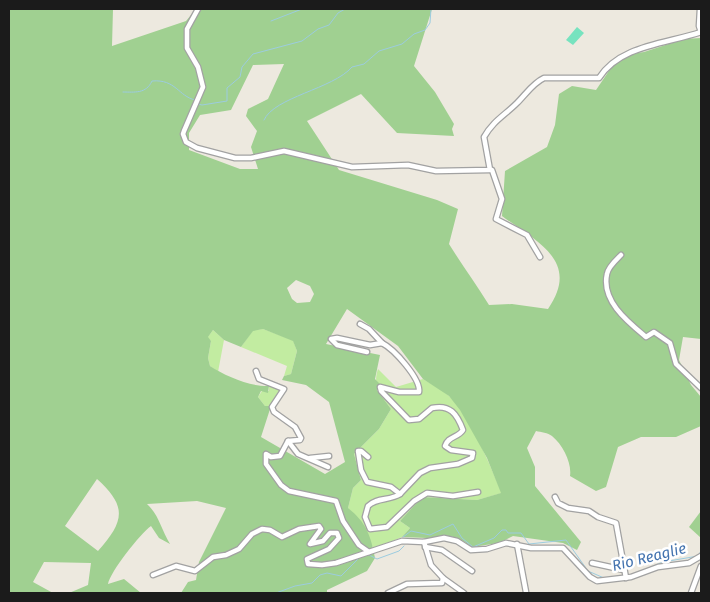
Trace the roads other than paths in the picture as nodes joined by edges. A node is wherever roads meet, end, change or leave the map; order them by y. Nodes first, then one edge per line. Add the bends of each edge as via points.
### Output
1 (198, 9) edge
2 (700, 9) edge
3 (701, 32) edge
4 (492, 170) junction
5 (621, 255) dead end
6 (540, 257) dead end
7 (360, 324) dead end
8 (382, 343) junction
9 (367, 352) dead end
10 (256, 371) dead end
11 (701, 388) edge
12 (288, 441) junction
13 (329, 456) dead end
14 (368, 457) dead end
15 (308, 458) junction
16 (328, 467) dead end
17 (478, 492) dead end
18 (400, 494) junction
19 (555, 497) dead end
20 (425, 544) junction
21 (517, 544) junction
22 (369, 552) junction
23 (701, 556) edge
24 (592, 563) dead end
25 (701, 566) edge
26 (472, 571) dead end
27 (153, 575) dead end
28 (625, 575) junction
29 (443, 578) junction
30 (526, 592) dead end
31 (388, 593) edge
32 (464, 593) edge
33 (691, 593) edge

1 - 4 street via 187,32 188,51 202,80 201,94 183,134 186,142 235,158 284,151 352,167 408,165 436,171
2 - 3 street
3 - 4 street via 622,55 606,67 599,78 544,78 538,81 513,107 496,119 484,137
4 - 6 street via 502,199 496,219 527,235
5 - 11 street via 607,272 606,285 613,304 625,320 646,337 654,332 670,343 676,364
7 - 8 street
8 - 9 street via 370,345 331,339 337,345
8 - 18 street via 394,351 420,388 416,394 380,387 380,391 409,420 419,419 439,406 455,412 463,430 460,435 449,439 445,446 473,453 458,464 430,468
10 - 12 street via 259,380 284,389 272,407 295,427 301,438
12 - 15 street via 298,454
12 - 22 street via 280,456 265,455 266,464 281,485 289,491 336,501 343,521 359,545
13 - 15 street
14 - 18 street via 358,451 367,482 391,487
15 - 16 street
17 - 18 street via 453,496 427,493 414,501 388,527 368,528 365,514 371,503
19 - 28 street via 558,503 568,508 580,508 616,523
20 - 21 street via 444,538 458,541 470,550
20 - 22 street via 402,542
20 - 26 street via 442,550
20 - 29 street via 431,565
21 - 28 street via 531,548 563,548 597,581
21 - 30 street
22 - 27 street via 336,563 308,564 308,559 329,549 339,538 336,533 310,544 321,529 319,526 299,528 282,537 262,529 252,534 238,549 213,557 195,570 176,566
23 - 28 street via 689,563 658,567 640,575
24 - 28 street
25 - 33 street
29 - 31 street via 439,584 407,584
29 - 32 street

